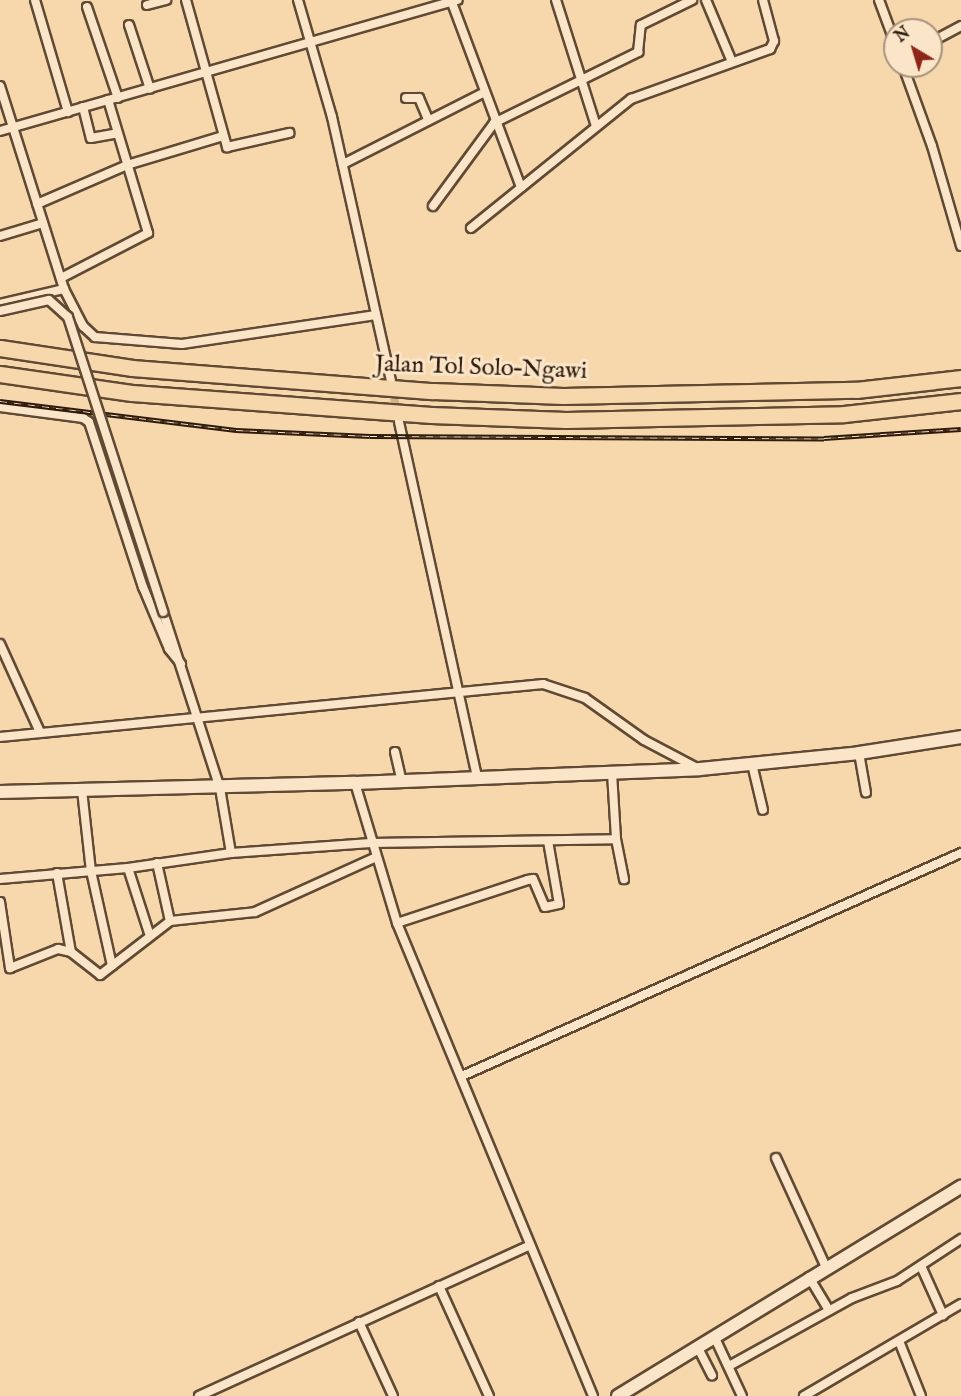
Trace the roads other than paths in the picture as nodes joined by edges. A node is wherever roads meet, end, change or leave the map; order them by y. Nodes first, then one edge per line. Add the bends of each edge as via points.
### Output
1 (35, 0) edge
2 (166, 0) edge
3 (186, 0) edge
4 (298, 0) edge
5 (556, 0) edge
6 (692, 0) edge
7 (706, 0) edge
8 (763, 0) edge
9 (879, 0) edge
10 (453, 1) edge
11 (147, 5) dead end
12 (87, 7) dead end
13 (886, 18) edge
14 (129, 24) dead end
15 (961, 26) edge
16 (943, 36) edge
17 (311, 44) junction
18 (732, 62) junction
19 (205, 73) junction
20 (580, 78) junction
21 (907, 78) edge
22 (0, 86) edge
23 (150, 89) junction
24 (483, 93) junction
25 (118, 98) junction
26 (406, 98) dead end
27 (108, 100) junction
28 (83, 107) junction
29 (68, 112) junction
30 (428, 119) junction
31 (494, 123) junction
32 (596, 126) junction
33 (13, 127) junction
34 (0, 131) edge
35 (118, 133) junction
36 (289, 133) dead end
37 (223, 136) junction
38 (343, 164) junction
39 (127, 165) junction
40 (520, 187) junction
41 (37, 204) junction
42 (433, 206) dead end
43 (43, 223) junction
44 (471, 228) dead end
45 (0, 236) edge
46 (961, 246) edge
47 (61, 278) junction
48 (64, 289) junction
49 (0, 304) edge
50 (0, 311) edge
51 (376, 315) junction
52 (0, 348) edge
53 (0, 374) edge
54 (961, 378) edge
55 (390, 380) tunnel mouth
56 (961, 401) edge
57 (0, 407) edge
58 (399, 422) tunnel mouth
59 (0, 644) edge
60 (181, 664) junction
61 (457, 690) junction
62 (200, 718) junction
63 (40, 732) junction
64 (0, 737) edge
65 (961, 737) edge
66 (395, 752) dead end
67 (859, 753) junction
68 (752, 764) junction
69 (700, 769) junction
70 (612, 773) junction
71 (477, 777) junction
72 (401, 779) junction
73 (354, 783) junction
74 (220, 788) junction
75 (82, 790) junction
76 (0, 792) edge
77 (866, 792) dead end
78 (763, 810) dead end
79 (616, 839) junction
80 (548, 841) junction
81 (371, 843) junction
82 (231, 853) junction
83 (961, 853) edge
84 (376, 858) junction
85 (157, 863) junction
86 (128, 868) junction
87 (91, 871) junction
88 (57, 873) junction
89 (0, 879) edge
90 (624, 879) dead end
91 (0, 902) edge
92 (170, 921) junction
93 (397, 923) junction
94 (149, 933) junction
95 (71, 952) junction
96 (112, 966) junction
97 (462, 1076) junction
98 (776, 1158) dead end
99 (961, 1187) edge
100 (961, 1239) edge
101 (530, 1245) junction
102 (921, 1266) junction
103 (826, 1267) junction
104 (809, 1277) junction
105 (439, 1286) junction
106 (961, 1304) edge
107 (829, 1310) junction
108 (943, 1315) junction
109 (359, 1322) junction
110 (714, 1336) junction
111 (898, 1341) junction
112 (697, 1347) junction
113 (729, 1366) junction
114 (712, 1375) dead end
115 (199, 1396) edge
116 (393, 1396) edge
117 (489, 1396) edge
118 (593, 1396) edge
119 (618, 1396) edge
120 (742, 1396) edge
121 (804, 1396) edge
122 (921, 1396) edge

1 - 29 street
2 - 11 street
3 - 19 street
4 - 17 street
5 - 20 street
6 - 20 street via 641,25 640,51
7 - 18 street
8 - 18 street via 773,46
9 - 13 street
10 - 17 street
10 - 24 street
12 - 25 street
14 - 23 street
15 - 16 street
17 - 19 street
17 - 38 street
18 - 32 street via 631,99
19 - 23 street
19 - 37 street
20 - 31 street
20 - 32 street
21 - 46 street
22 - 33 street
23 - 25 street
24 - 30 street
24 - 31 street
25 - 27 street
26 - 30 street via 419,98
27 - 28 street
27 - 35 street
28 - 29 street
28 - 35 street via 92,139
29 - 33 street
30 - 38 street
31 - 40 street
31 - 42 street
32 - 40 street
33 - 34 street
33 - 41 street
35 - 39 street
36 - 37 street via 228,147
37 - 39 street
38 - 51 street
39 - 41 street
39 - 47 street via 148,233
40 - 44 street
41 - 43 street
43 - 45 street
43 - 47 street
47 - 48 street
48 - 49 street
48 - 51 street via 83,326 95,337 165,345
50 - 60 street, bridge via 49,300 68,317
51 - 55 street
52 - 54 highway, Jalan Tol Solo–Ngawi via 132,368 433,391 563,396 856,390
53 - 56 highway, Jalan Tol Solo–Ngawi via 132,393 431,415 566,420 844,414
57 - 60 street via 83,418 89,423 143,587 169,649
58 - 61 street
59 - 63 street
60 - 62 street
61 - 62 street
61 - 69 street via 552,685 585,698 644,740
61 - 71 street
62 - 63 street
62 - 74 street
63 - 64 street
65 - 67 main road
66 - 72 street
67 - 68 main road
67 - 77 street
68 - 69 main road
68 - 78 street
69 - 70 main road
70 - 71 main road
70 - 79 street
71 - 72 main road
72 - 73 main road
73 - 74 main road
73 - 81 street
74 - 75 main road
74 - 82 street
75 - 76 main road
75 - 87 street
79 - 80 street
79 - 90 street
80 - 81 street
80 - 93 street via 559,904 545,907 533,879
81 - 82 street
81 - 84 street
82 - 85 street
83 - 97 street
84 - 92 street via 255,912
84 - 93 street
85 - 86 street
85 - 92 street
86 - 87 street
86 - 94 street
87 - 88 street
87 - 96 street
88 - 89 street
88 - 95 street
91 - 95 street via 10,968 47,951
92 - 94 street
93 - 97 street
94 - 96 street
95 - 96 street via 97,974
97 - 101 street
98 - 103 street
99 - 103 main road
100 - 102 street
101 - 105 street
101 - 118 street
102 - 107 street via 891,1284 874,1287
102 - 108 street
103 - 104 main road
104 - 107 street
104 - 110 main road
105 - 109 street
105 - 117 street
106 - 108 street
107 - 113 street
108 - 111 street
109 - 115 street
109 - 116 street
110 - 112 main road
110 - 113 street
111 - 121 street
111 - 122 street
112 - 114 street
112 - 119 main road
113 - 120 street

